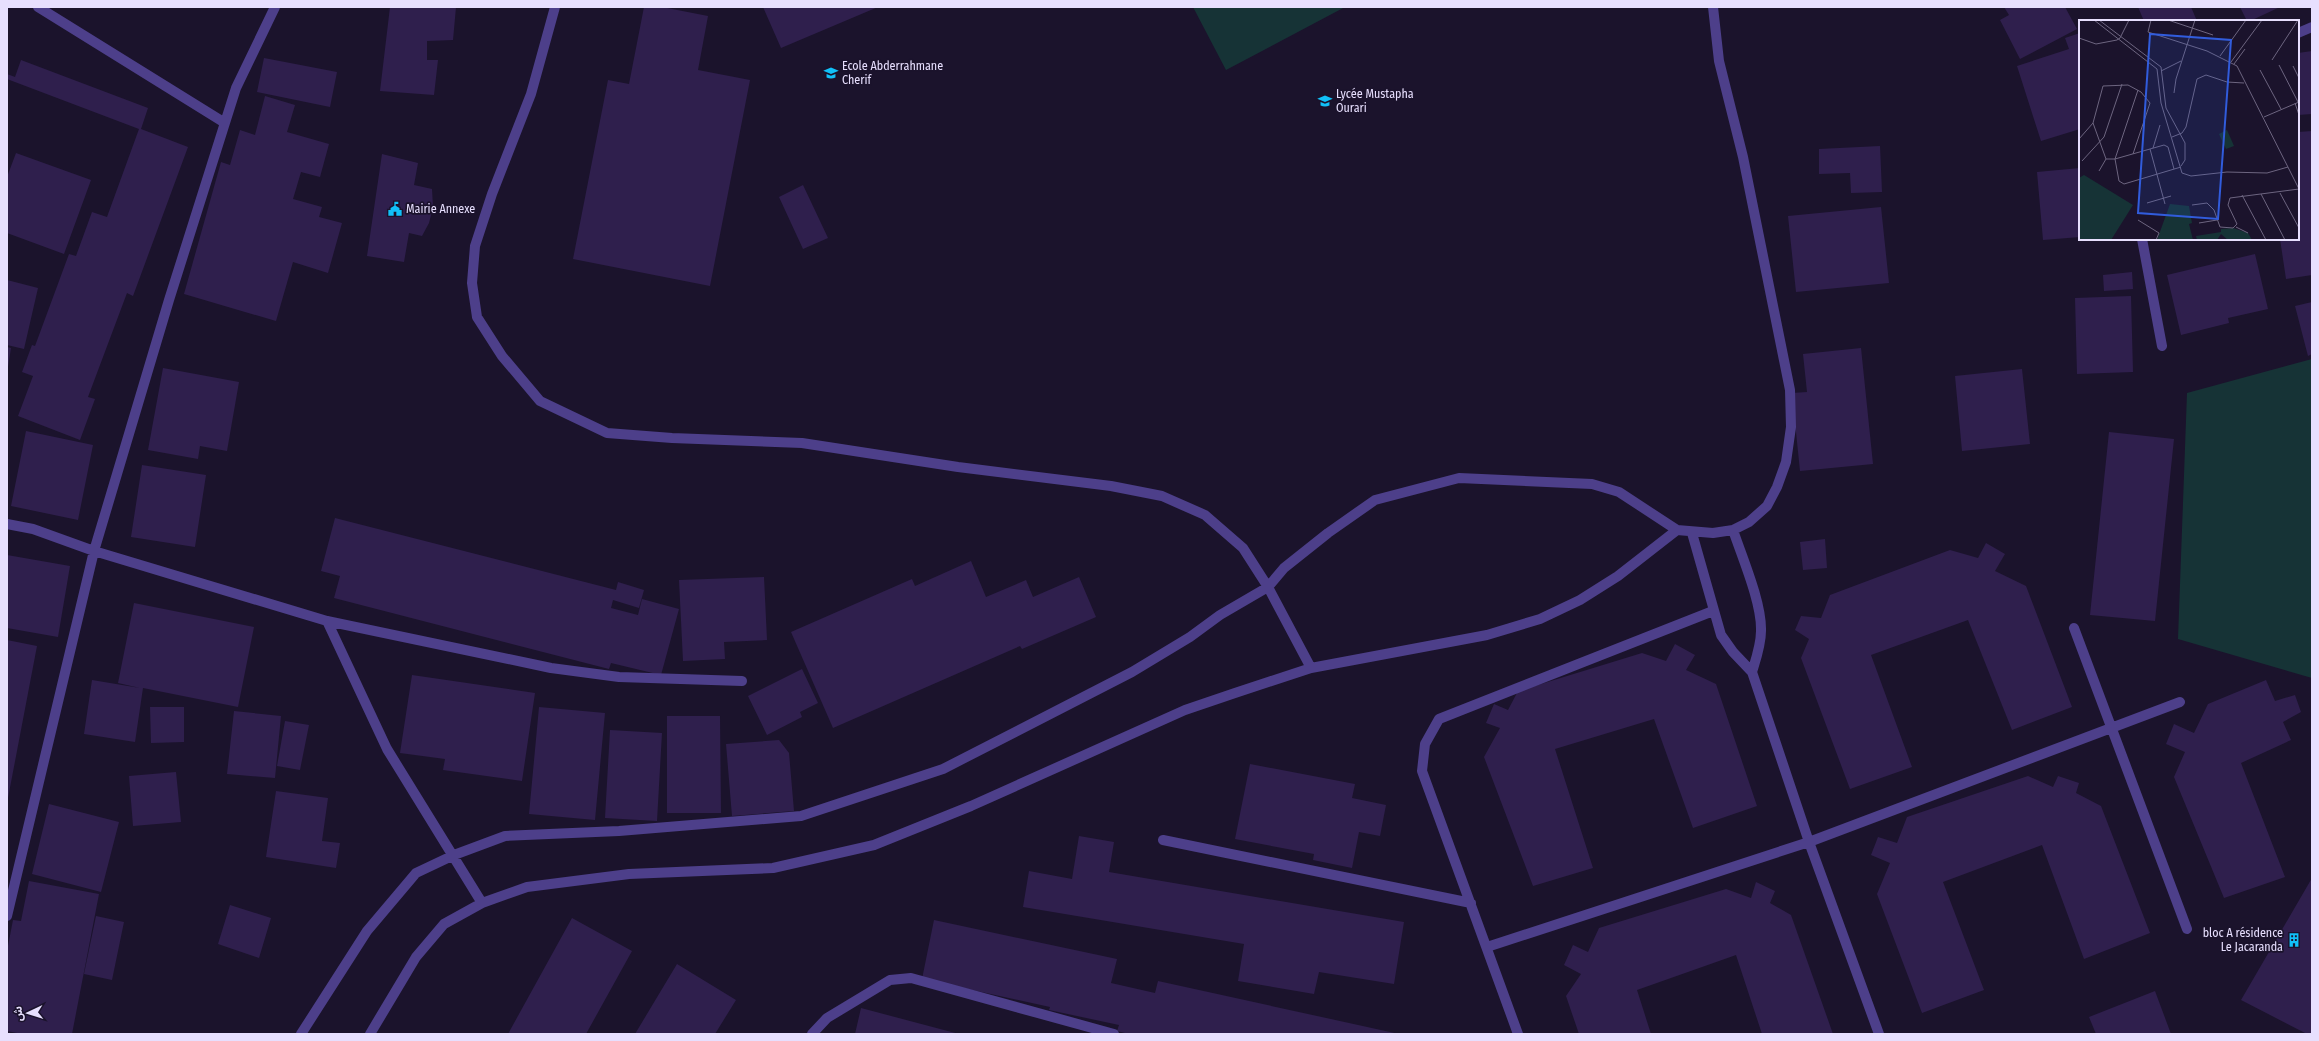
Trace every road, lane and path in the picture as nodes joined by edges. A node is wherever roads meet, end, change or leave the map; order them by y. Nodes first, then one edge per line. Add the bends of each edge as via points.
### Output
1 (38, 7) edge
2 (275, 7) edge
3 (555, 7) edge
4 (1713, 7) edge
5 (2312, 27) edge
6 (2299, 33) edge
7 (225, 123) junction
8 (2142, 240) edge
9 (2162, 346) dead end
10 (7, 524) edge
11 (1677, 530) junction
12 (1733, 530) junction
13 (1692, 533) junction
14 (94, 551) junction
15 (1268, 587) junction
16 (1713, 611) junction
17 (326, 621) junction
18 (2074, 628) dead end
19 (1311, 668) junction
20 (1752, 672) junction
21 (742, 681) dead end
22 (2180, 702) dead end
23 (2112, 728) junction
24 (1163, 840) dead end
25 (1809, 842) junction
26 (454, 855) junction
27 (482, 903) junction
28 (1471, 903) junction
29 (7, 916) edge
30 (2187, 929) dead end
31 (1487, 946) junction
32 (301, 1034) edge
33 (370, 1034) edge
34 (812, 1034) edge
35 (1114, 1034) edge
36 (1518, 1034) edge
37 (1879, 1034) edge

1 - 7 street
2 - 7 street via 236,88
3 - 15 street via 531,94 492,194 475,246 472,283 477,317 502,356 540,401 607,433 802,443 958,467 1111,486 1162,496 1205,515 1238,543
4 - 12 street via 1719,61 1743,157 1790,390 1792,427 1786,462 1767,506 1749,522
5 - 6 street
7 - 14 street
8 - 9 street
10 - 14 street via 33,529
11 - 13 street
11 - 15 street via 1619,492 1592,484 1459,478 1375,500 1284,568
11 - 19 street via 1618,576 1580,600 1540,618 1487,636
12 - 13 street
12 - 20 street via 1752,588 1761,629 1760,648
13 - 16 street
14 - 17 street
14 - 29 street
15 - 19 street
15 - 26 street via 1132,672 943,769 913,779 800,816 620,831 505,836
16 - 20 street via 1721,635
16 - 28 street via 1439,719 1425,744 1422,771
17 - 21 street via 551,668 620,677
17 - 26 street via 387,748
18 - 23 street
19 - 27 street via 1185,710 971,806 874,845 773,868 629,874 527,887
20 - 25 street
22 - 23 street
23 - 25 street
23 - 30 street
24 - 28 street
25 - 31 street
25 - 37 street
26 - 27 street
26 - 32 street via 416,873 367,931
27 - 33 street via 444,924 416,957
28 - 31 street
31 - 36 street
34 - 35 street via 827,1018 890,980 911,978

